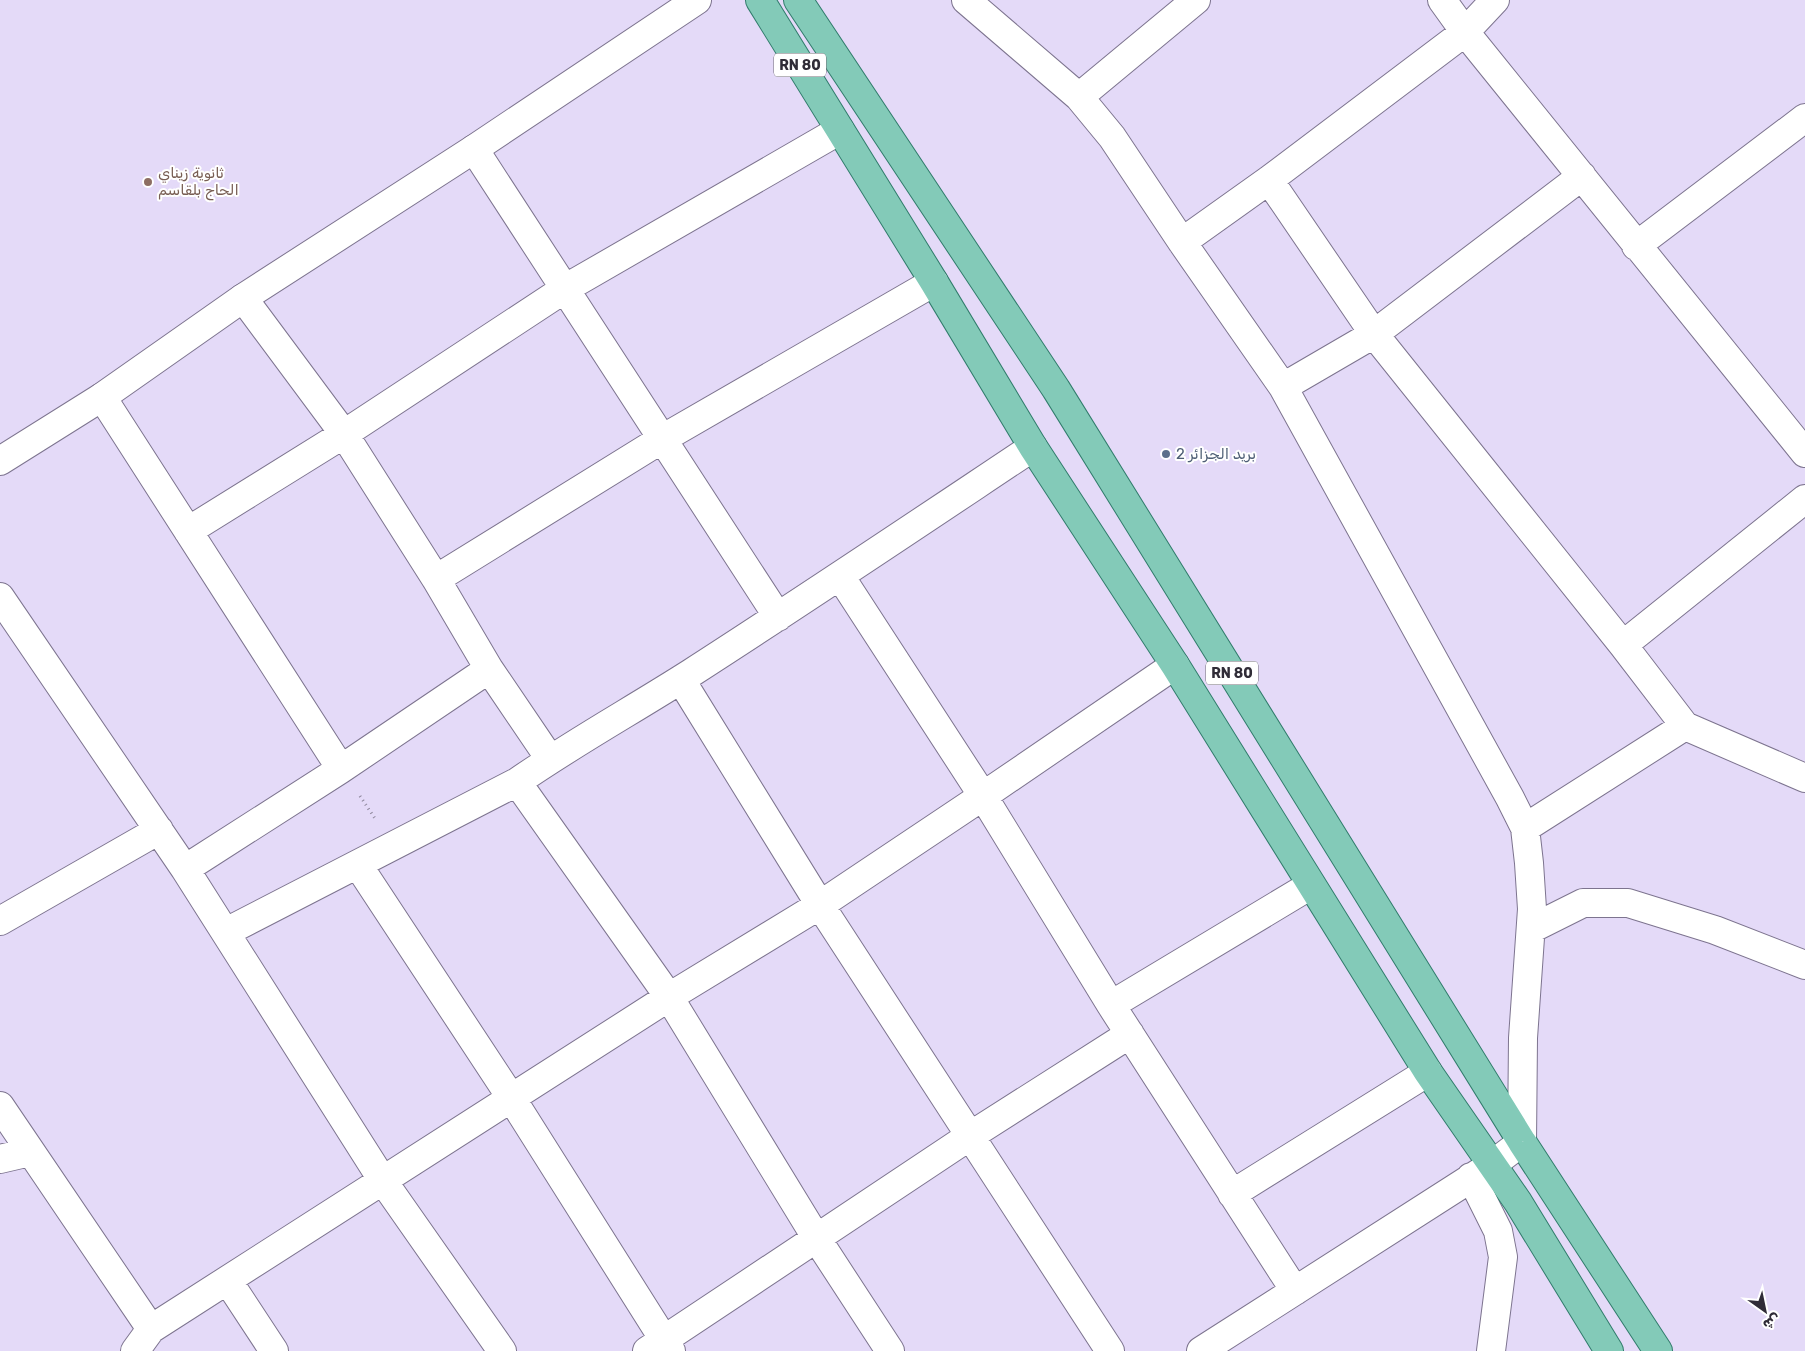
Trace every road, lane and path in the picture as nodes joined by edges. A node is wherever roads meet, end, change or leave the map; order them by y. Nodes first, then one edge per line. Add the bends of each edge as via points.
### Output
1 (697, 0) edge
2 (760, 0) edge
3 (798, 0) edge
4 (966, 0) edge
5 (1196, 0) edge
6 (1442, 0) edge
7 (1495, 0) edge
8 (1465, 32) junction
9 (1079, 97) junction
10 (1805, 118) edge
11 (840, 130) junction
12 (474, 149) junction
13 (1582, 176) junction
14 (1269, 180) junction
15 (1182, 242) junction
16 (1636, 246) junction
17 (934, 282) junction
18 (566, 288) junction
19 (243, 298) junction
20 (1374, 334) junction
21 (1283, 387) junction
22 (102, 397) junction
23 (344, 434) junction
24 (662, 439) junction
25 (1033, 447) junction
26 (1805, 453) edge
27 (0, 461) edge
28 (1805, 498) edge
29 (188, 531) junction
30 (840, 576) junction
31 (436, 579) junction
32 (0, 597) edge
33 (778, 617) junction
34 (1622, 645) junction
35 (1174, 665) junction
36 (489, 669) junction
37 (681, 680) junction
38 (1685, 726) junction
39 (550, 759) junction
40 (341, 769) junction
41 (1805, 778) edge
42 (517, 782) junction
43 (984, 796) junction
44 (1525, 828) junction
45 (159, 830) junction
46 (358, 865) junction
47 (185, 868) junction
48 (1311, 885) junction
49 (820, 905) junction
50 (0, 921) edge
51 (1531, 929) junction
52 (226, 932) junction
53 (1805, 965) edge
54 (669, 997) junction
55 (1111, 1005) junction
56 (1130, 1034) junction
57 (1428, 1072) junction
58 (512, 1099) junction
59 (0, 1106) edge
60 (970, 1136) junction
61 (1522, 1142) junction
62 (30, 1152) junction
63 (0, 1158) edge
64 (1482, 1170) junction
65 (383, 1181) junction
66 (1232, 1194) junction
67 (817, 1239) junction
68 (228, 1280) junction
69 (1295, 1291) junction
70 (151, 1329) junction
71 (660, 1347) edge
72 (135, 1351) edge
73 (274, 1351) edge
74 (502, 1351) edge
75 (890, 1351) edge
76 (1110, 1351) edge
77 (1201, 1351) edge
78 (1491, 1351) edge
79 (1609, 1351) edge
80 (1658, 1351) edge

1 - 12 street
2 - 11 main road, RN 80
3 - 61 main road, RN 80 via 1056,389
4 - 9 street
5 - 9 street
6 - 8 street
7 - 8 street
8 - 13 street
8 - 14 street
9 - 15 street via 1112,137
10 - 16 street
11 - 17 main road, RN 80
11 - 18 street
12 - 18 street
12 - 19 street
13 - 16 street
13 - 20 street
14 - 15 street
14 - 20 street
15 - 21 street
16 - 26 street
17 - 24 street
17 - 25 main road, RN 80
18 - 23 street
18 - 24 street
19 - 22 street
19 - 23 street
20 - 21 street
20 - 34 street
21 - 44 street
22 - 27 street
22 - 29 street
23 - 29 street
23 - 31 street
24 - 31 street
24 - 33 street
25 - 30 street
25 - 35 main road, RN 80
28 - 34 street
29 - 40 street
30 - 33 street
30 - 43 street
31 - 36 street
32 - 45 street
33 - 37 street
34 - 38 street
35 - 43 street
35 - 48 main road, RN 80
36 - 39 street
36 - 40 street
37 - 39 street
37 - 49 street
38 - 41 street
38 - 44 street
39 - 42 street
40 - 46 path via 380,827
40 - 47 street
42 - 46 street
42 - 54 street
43 - 49 street
43 - 55 street
44 - 51 street
45 - 47 street
45 - 50 street
46 - 52 street
46 - 58 street
47 - 52 street
48 - 55 street
48 - 57 main road, RN 80
49 - 54 street
49 - 60 street
51 - 53 street via 1584,903 1628,903 1714,930
51 - 61 street via 1523,1038
52 - 65 street
54 - 58 street
54 - 67 street
55 - 56 street
56 - 60 street
56 - 66 street
57 - 64 main road, RN 80
57 - 66 street
58 - 65 street
58 - 71 street
59 - 62 street
60 - 67 street
60 - 76 street
61 - 64 street
61 - 80 main road, RN 80
62 - 63 street
62 - 70 street
64 - 69 street
64 - 78 street via 1503,1257
64 - 79 main road, RN 80 via 1518,1202
65 - 68 street
65 - 74 street
66 - 69 street
67 - 71 street
67 - 75 street
68 - 70 street
68 - 73 street
69 - 77 street
70 - 72 street

